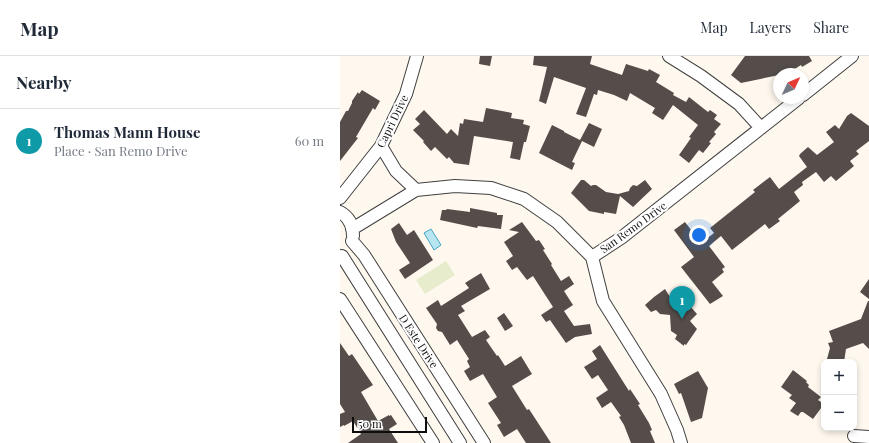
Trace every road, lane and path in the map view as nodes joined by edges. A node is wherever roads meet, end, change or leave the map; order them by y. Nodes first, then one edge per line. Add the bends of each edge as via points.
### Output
1 (417, 56) edge
2 (669, 56) edge
3 (852, 56) edge
4 (809, 90) edge
5 (791, 104) edge
6 (761, 128) junction
7 (381, 146) junction
8 (416, 190) junction
9 (340, 198) edge
10 (340, 212) edge
11 (352, 235) junction
12 (341, 256) edge
13 (592, 257) junction
14 (340, 299) edge
15 (854, 436) dead end
16 (869, 437) edge
17 (432, 443) edge
18 (460, 443) edge
19 (484, 443) edge
20 (681, 443) edge

1 - 7 street, Capri Drive via 406,94
2 - 6 street via 738,104
3 - 4 street
5 - 6 street, San Remo Drive
6 - 13 street, San Remo Drive via 621,238
7 - 8 street via 396,171
7 - 9 street, Capri Drive
8 - 11 street
8 - 13 street via 455,186 491,188 524,199 557,222
10 - 11 street, D Este Drive via 350,221
11 - 12 street, D Este Drive via 348,249
11 - 19 street, D Este Drive
12 - 18 street, D Este Drive
13 - 20 street, San Remo Drive via 603,301 661,394
14 - 17 street
15 - 16 street

